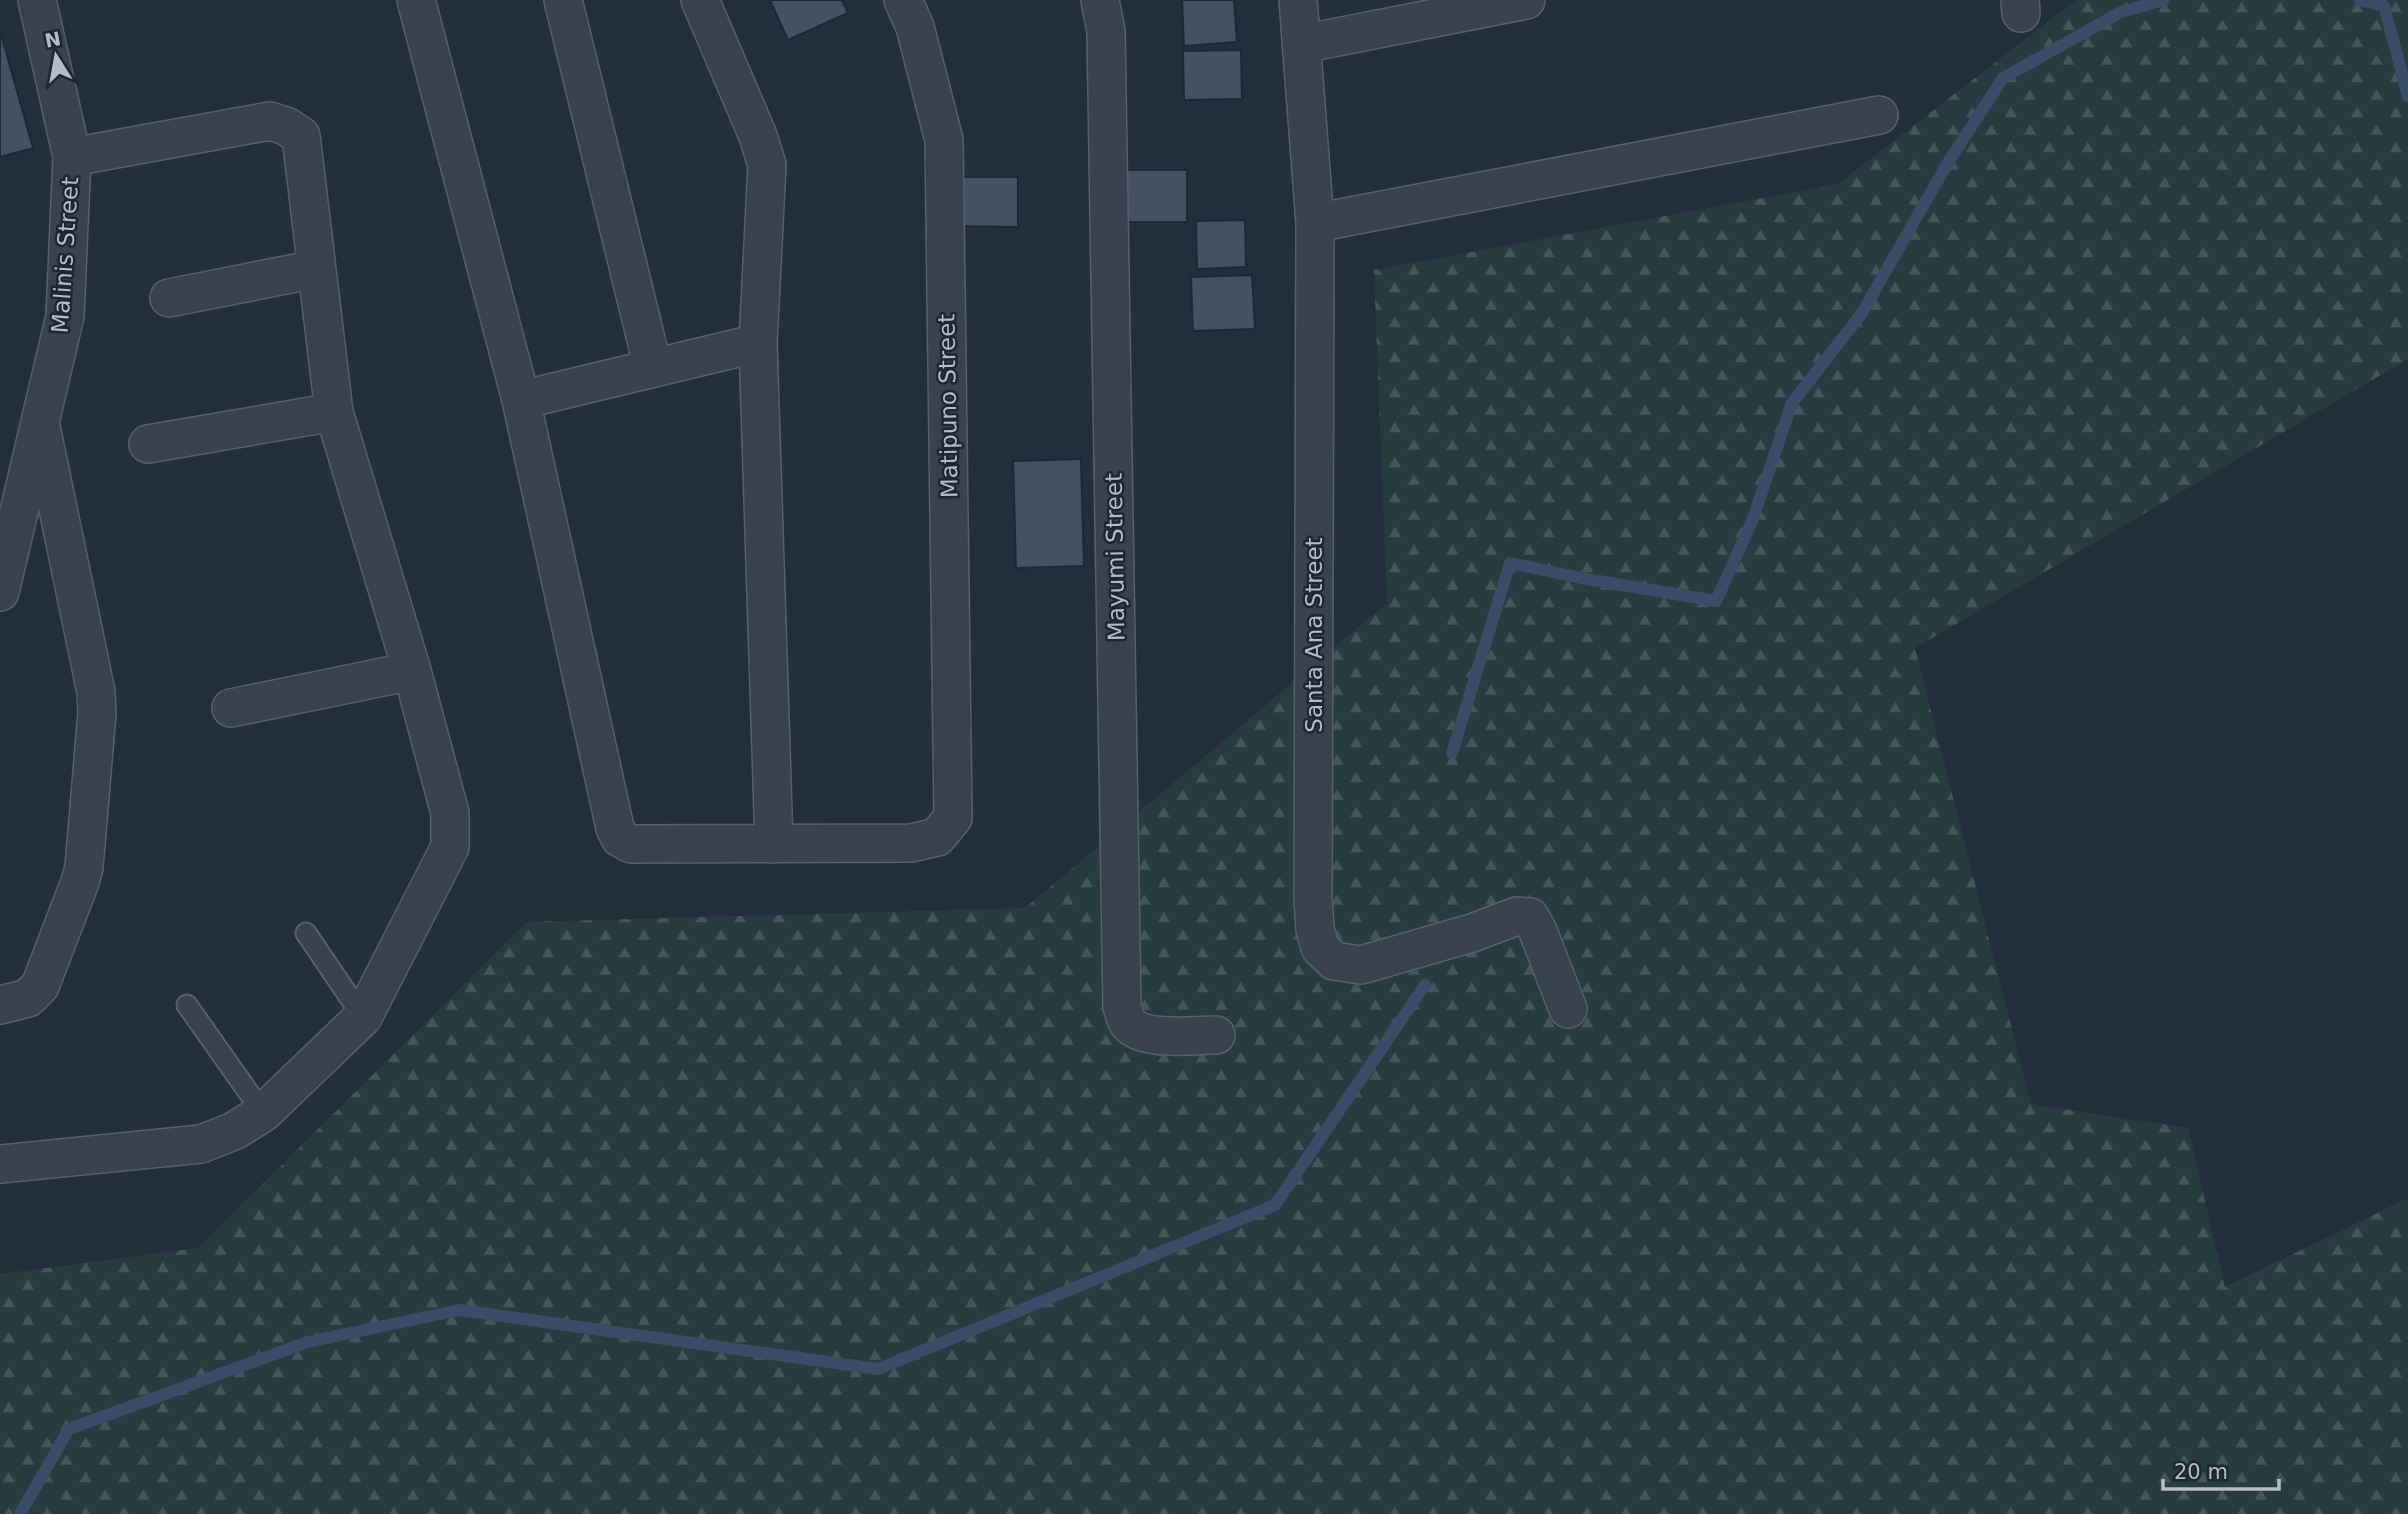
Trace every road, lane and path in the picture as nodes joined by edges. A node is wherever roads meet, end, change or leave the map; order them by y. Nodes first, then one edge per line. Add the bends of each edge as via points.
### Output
1 (37, 0) edge
2 (416, 0) edge
3 (563, 0) edge
4 (700, 0) edge
5 (904, 0) edge
6 (1100, 0) edge
7 (1298, 0) edge
8 (1526, 0) edge
9 (1302, 44) junction
10 (1879, 115) dead end
11 (72, 157) junction
12 (1315, 223) junction
13 (316, 269) junction
14 (169, 298) dead end
15 (758, 343) junction
16 (653, 368) junction
17 (521, 400) junction
18 (334, 412) junction
19 (40, 422) junction
20 (148, 444) dead end
21 (0, 592) edge
22 (412, 671) junction
23 (230, 708) dead end
24 (774, 844) junction
25 (306, 933) dead end
26 (0, 1005) edge
27 (187, 1005) dead end
28 (1568, 1009) dead end
29 (363, 1017) junction
30 (1216, 1035) dead end
31 (263, 1113) junction
32 (0, 1164) edge

1 - 11 street, Malinis Street
2 - 17 street
3 - 16 street
4 - 15 street via 766,165
5 - 24 street, Matipuno Street via 944,140 953,818 937,836 911,843
6 - 30 street, Mayumi Street via 1107,45 1122,1007 1128,1023 1142,1032
7 - 9 street, Santa Ana Street
8 - 9 street
9 - 12 street, Santa Ana Street
10 - 12 street
11 - 13 street via 270,121 286,126 301,136
11 - 19 street, Malinis Street via 65,316
12 - 28 street, Santa Ana Street via 1313,898 1320,948 1334,961 1361,965 1517,916 1530,918
13 - 14 street
13 - 18 street
15 - 16 street
15 - 24 street
16 - 17 street
17 - 24 street via 615,828 631,844
18 - 20 street
18 - 22 street
19 - 21 street, Malinis Street
19 - 26 street via 97,713 80,882 40,986 28,998
22 - 23 street
22 - 29 street via 450,813 450,847
25 - 29 lane
27 - 31 lane
29 - 31 street
31 - 32 street via 234,1132 201,1144

